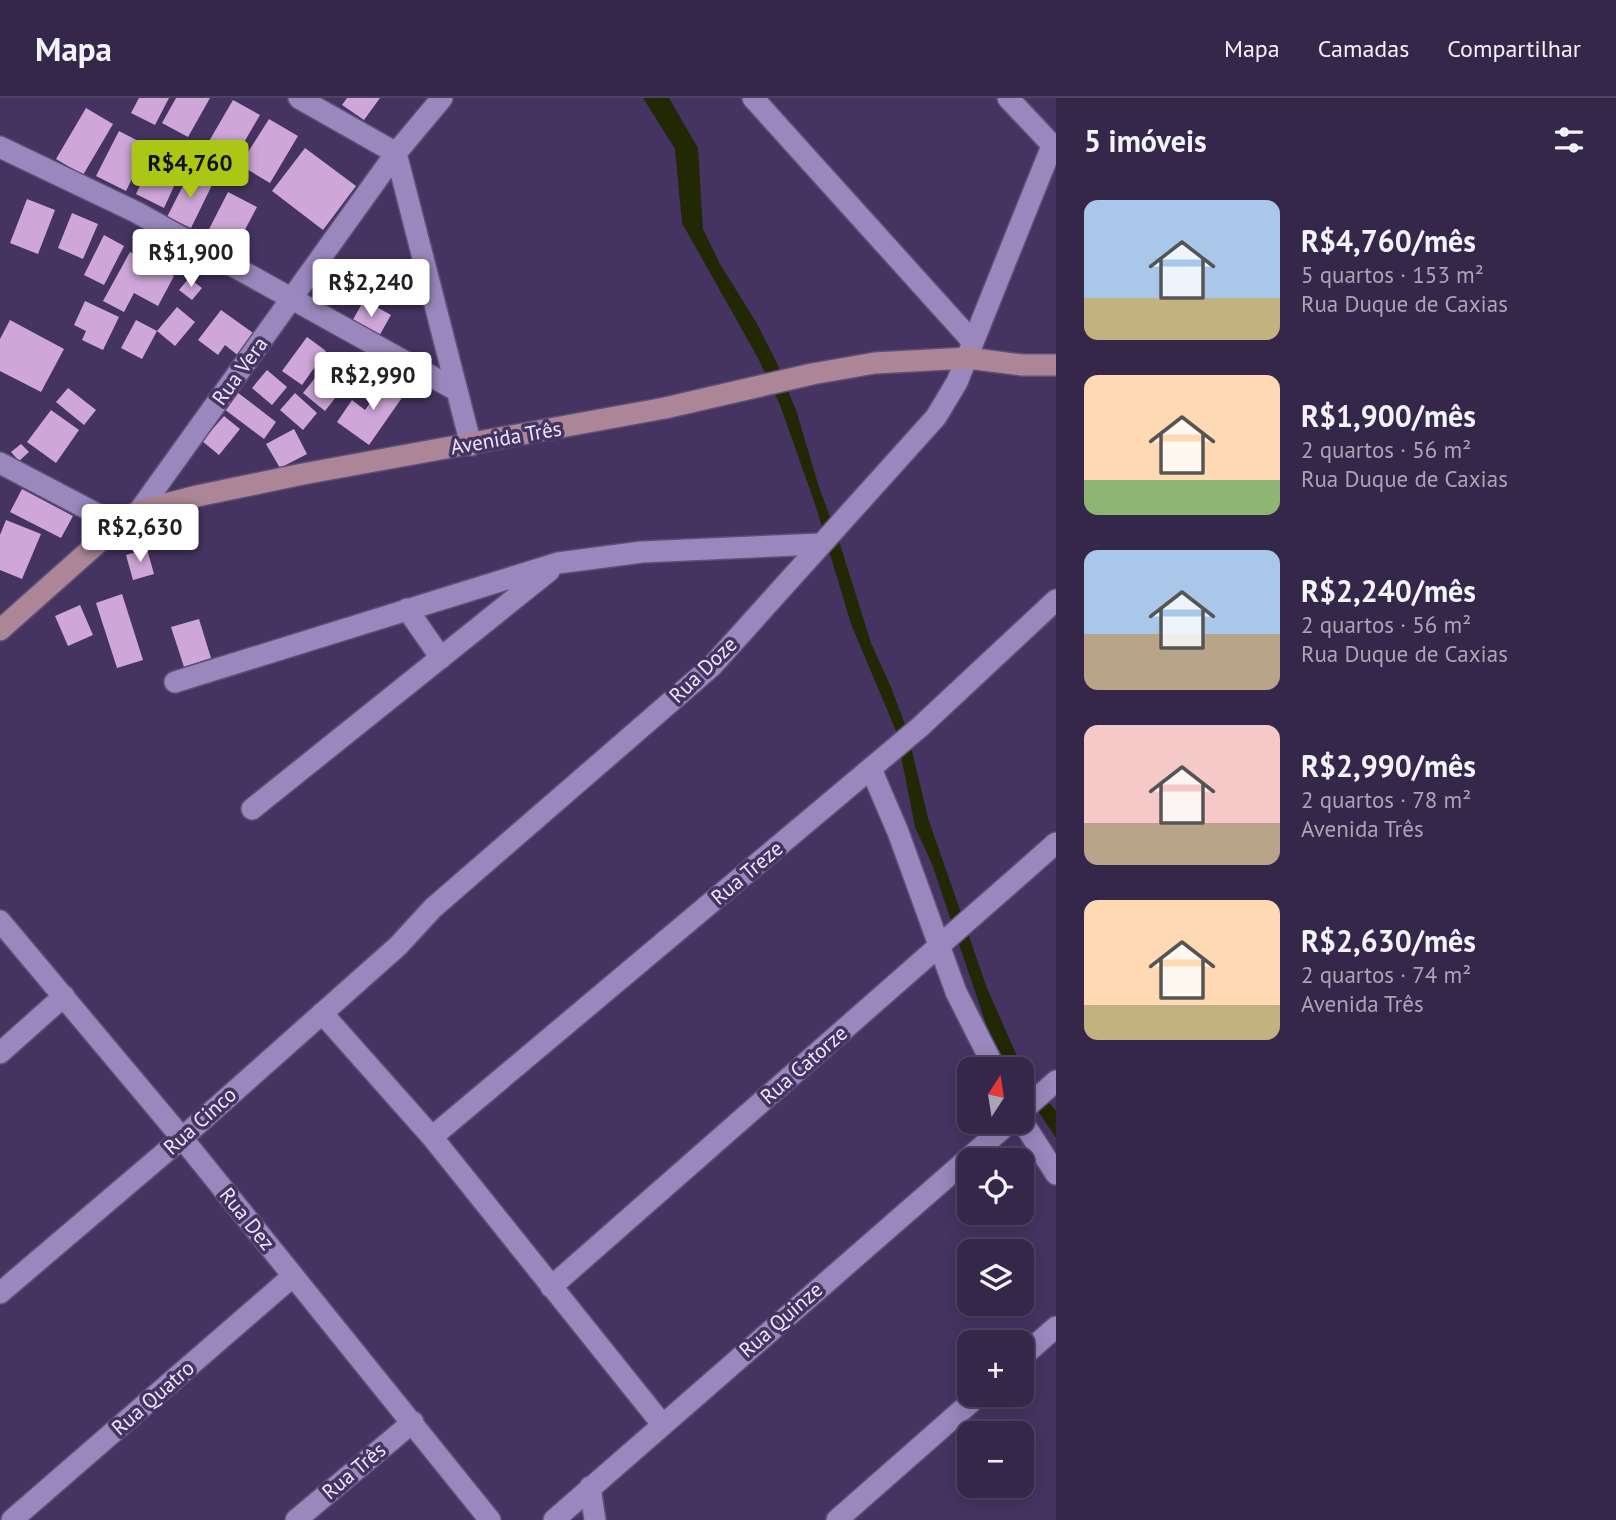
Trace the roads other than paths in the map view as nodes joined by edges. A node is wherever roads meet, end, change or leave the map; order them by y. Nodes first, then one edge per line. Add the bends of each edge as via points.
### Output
1 (299, 98) edge
2 (442, 98) edge
3 (753, 98) edge
4 (1008, 98) edge
5 (0, 147) edge
6 (1054, 148) edge
7 (396, 153) junction
8 (293, 298) junction
9 (970, 350) junction
10 (1056, 365) edge
11 (456, 390) junction
12 (471, 445) junction
13 (0, 463) edge
14 (139, 511) junction
15 (118, 525) junction
16 (820, 544) junction
17 (558, 563) junction
18 (1056, 600) edge
19 (407, 609) junction
20 (4, 621) edge
21 (441, 658) junction
22 (174, 682) dead end
23 (871, 769) junction
24 (252, 809) dead end
25 (1056, 843) edge
26 (0, 922) edge
27 (945, 942) junction
28 (398, 946) joint
29 (64, 996) junction
30 (322, 1013) junction
31 (0, 1053) edge
32 (989, 1057) edge
33 (1056, 1081) edge
34 (1034, 1103) edge
35 (1034, 1132) edge
36 (996, 1134) edge
37 (432, 1137) junction
38 (182, 1139) junction
39 (1056, 1174) edge
40 (293, 1276) junction
41 (551, 1287) junction
42 (0, 1293) edge
43 (1056, 1326) edge
44 (1034, 1346) edge
45 (965, 1407) edge
46 (413, 1422) junction
47 (662, 1424) junction
48 (590, 1487) junction
49 (12, 1520) edge
50 (296, 1520) edge
51 (490, 1520) edge
52 (554, 1520) edge
53 (595, 1520) edge
54 (837, 1520) edge

1 - 7 street
2 - 7 street, Rua Vera
3 - 9 street
4 - 6 street
5 - 8 street via 136,212
6 - 9 street, Rua Doze
7 - 8 street, Rua Vera
7 - 11 street
8 - 11 street
8 - 14 street, Rua Vera
9 - 10 street, Avenida Três via 1022,365
9 - 12 street, Avenida Três via 812,374
9 - 16 street, Rua Doze via 957,383 936,416
11 - 12 street
12 - 14 street, Avenida Três via 303,474
13 - 15 street
14 - 15 street, Avenida Três
15 - 20 street, Avenida Três
16 - 17 street via 642,552
16 - 28 street, Rua Doze via 712,666 433,908
17 - 19 street
17 - 21 street
18 - 23 street, Rua Treze
19 - 21 street
19 - 22 street
21 - 24 street
23 - 27 street
23 - 37 street, Rua Treze
25 - 27 street, Rua Catorze
26 - 29 street, Rua Dez
27 - 32 street via 956,992
27 - 41 street, Rua Catorze
28 - 30 street, Rua Cinco
29 - 31 street
29 - 38 street, Rua Dez
30 - 37 street
30 - 38 street, Rua Cinco
33 - 34 street
35 - 39 street
36 - 47 street, Rua Quinze
37 - 41 street
38 - 40 street, Rua Dez
38 - 42 street, Rua Cinco
40 - 46 street, Rua Dez
40 - 49 street, Rua Quatro
41 - 47 street
43 - 44 street
45 - 54 street
46 - 50 street, Rua Três
46 - 51 street, Rua Dez
47 - 48 street, Rua Quinze
48 - 52 street, Rua Quinze
48 - 53 street

